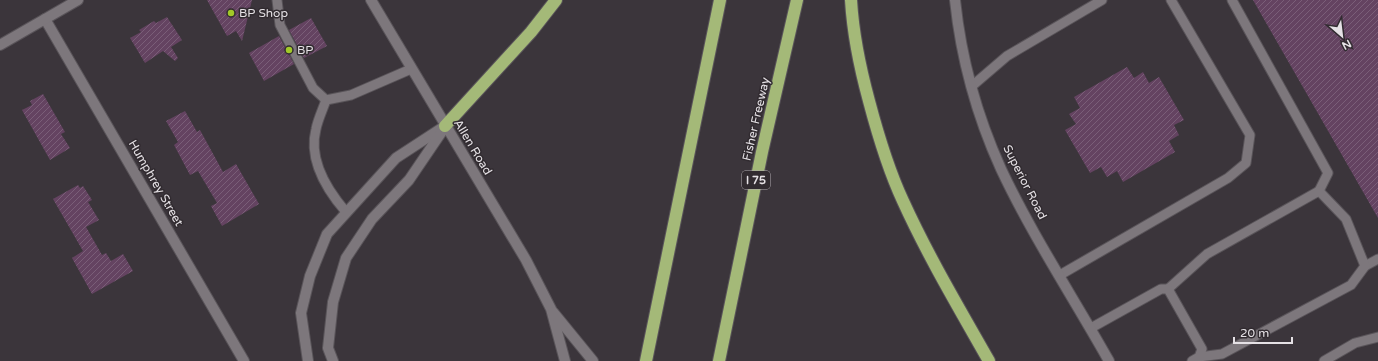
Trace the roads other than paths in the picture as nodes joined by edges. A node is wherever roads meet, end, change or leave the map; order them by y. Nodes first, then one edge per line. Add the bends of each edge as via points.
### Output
1 (78, 0) edge
2 (277, 0) edge
3 (371, 0) edge
4 (556, 0) edge
5 (720, 0) edge
6 (797, 0) edge
7 (851, 0) edge
8 (955, 0) edge
9 (1102, 0) edge
10 (1171, 0) edge
11 (1232, 0) edge
12 (45, 19) junction
13 (0, 46) edge
14 (411, 69) junction
15 (972, 86) junction
16 (326, 100) junction
17 (445, 126) junction
18 (1319, 191) junction
19 (346, 212) junction
20 (1378, 259) edge
21 (1365, 266) junction
22 (1060, 275) junction
23 (1168, 289) junction
24 (551, 309) junction
25 (1091, 328) junction
26 (1378, 337) edge
27 (646, 358) edge
28 (1195, 359) edge
29 (244, 361) edge
30 (308, 361) edge
31 (333, 361) edge
32 (565, 361) edge
33 (593, 361) edge
34 (719, 361) edge
35 (989, 361) edge
36 (1109, 361) edge
37 (1324, 361) edge

1 - 12 main road
2 - 16 lane via 280,25 313,88
3 - 14 main road, Allen Road
4 - 17 highway
5 - 27 highway
6 - 34 highway, Fisher Freeway / I 75 via 762,152
7 - 35 highway via 852,26 864,84 880,142 902,200 926,250
8 - 15 main road, Superior Road
9 - 15 lane via 1007,56
10 - 22 lane via 1250,134 1246,163 1228,178
11 - 18 lane via 1328,173
12 - 13 main road
12 - 29 main road, Humphrey Street
14 - 16 lane via 350,95
14 - 17 main road, Allen Road
15 - 22 main road, Superior Road via 988,137 1001,167
16 - 19 lane via 315,130 315,152 321,176 331,195
17 - 19 main road via 396,158
17 - 24 main road, Allen Road via 526,260
17 - 31 main road via 409,180 372,219 346,258 333,302 328,348
18 - 21 lane via 1346,219
18 - 23 lane via 1207,254
19 - 30 main road via 327,234 310,276 301,313
20 - 21 lane
21 - 28 lane via 1351,285 1222,354
22 - 25 main road, Superior Road
23 - 25 lane via 1161,289
23 - 28 lane via 1202,349
24 - 32 main road, Allen Road
24 - 33 main road, Allen Road
25 - 36 main road, Superior Road
26 - 37 lane via 1355,344

